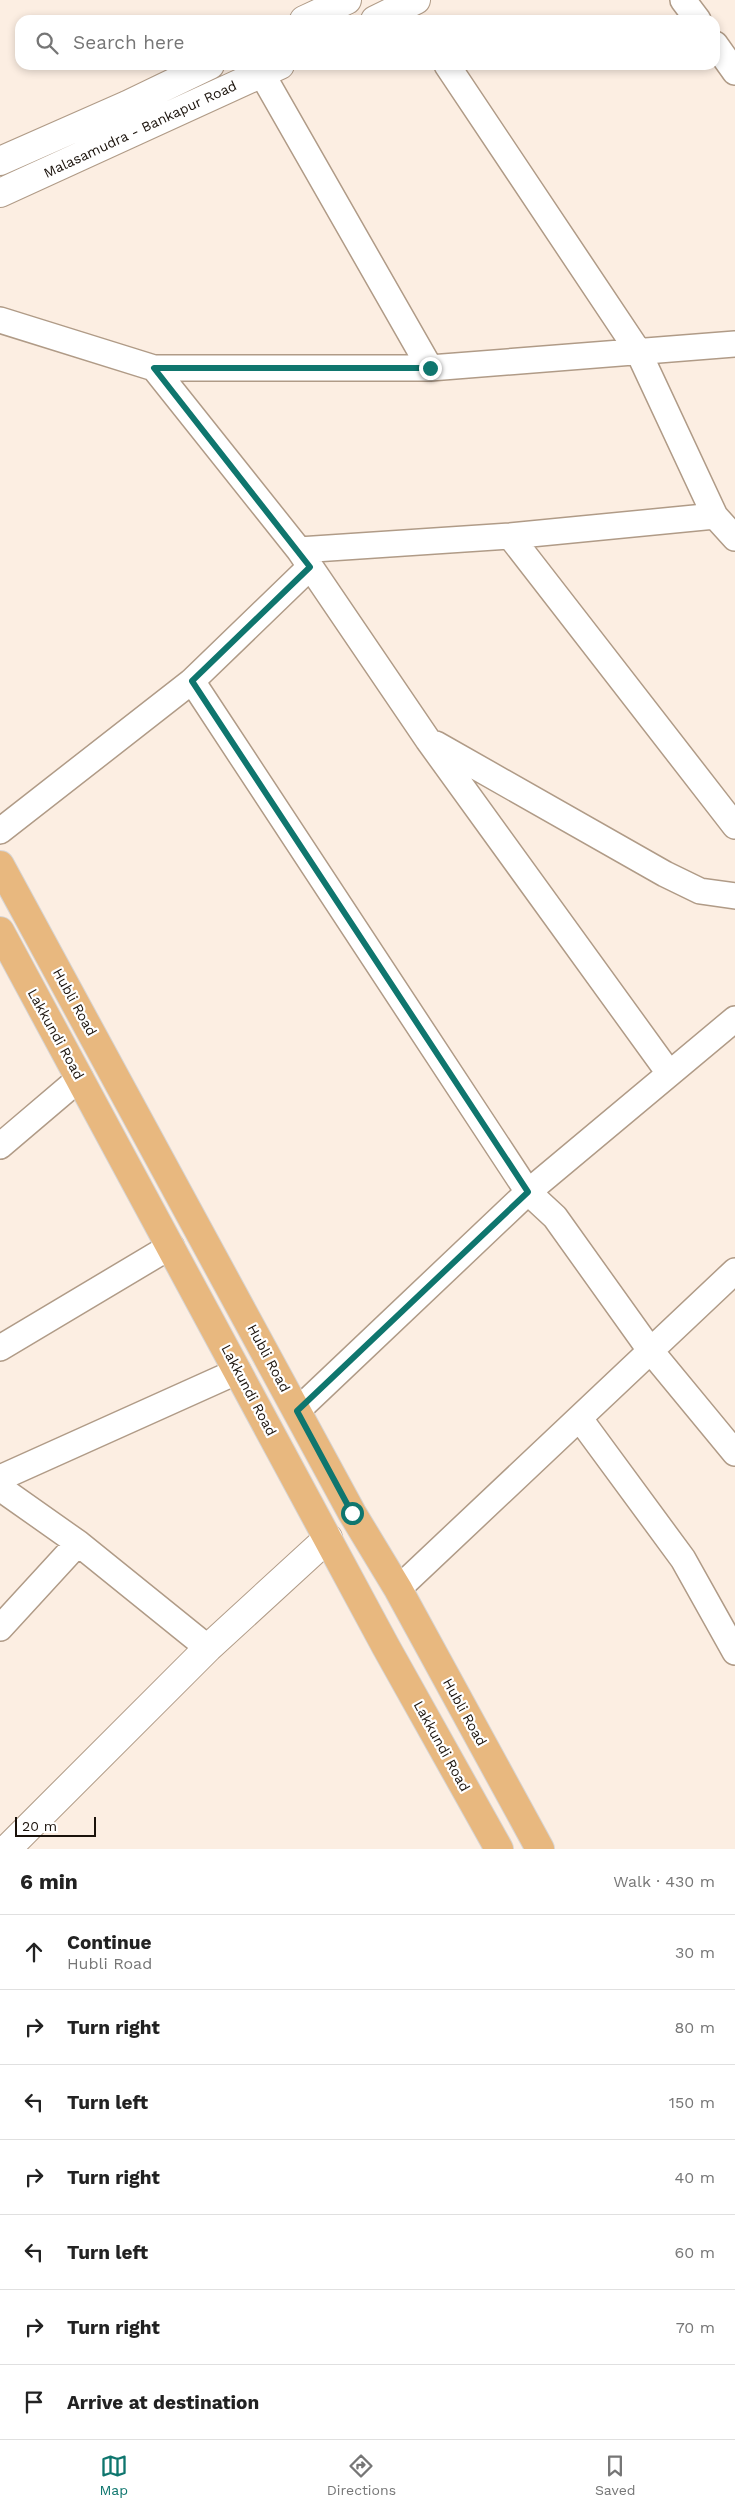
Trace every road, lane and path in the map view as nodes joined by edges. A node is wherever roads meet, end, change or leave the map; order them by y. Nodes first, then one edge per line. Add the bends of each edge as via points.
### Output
1 (347, 0) edge
2 (683, 0) edge
3 (413, 8) edge
4 (315, 15) edge
5 (391, 15) edge
6 (694, 15) edge
7 (720, 51) edge
8 (200, 70) edge
9 (269, 70) edge
10 (272, 70) edge
11 (450, 70) edge
12 (735, 72) edge
13 (0, 161) edge
14 (0, 193) edge
15 (0, 320) edge
16 (735, 344) edge
17 (638, 351) junction
18 (154, 368) junction
19 (430, 368) junction
20 (715, 516) junction
21 (510, 536) junction
22 (735, 538) edge
23 (304, 559) junction
24 (192, 681) junction
25 (428, 740) junction
26 (735, 826) edge
27 (0, 832) edge
28 (0, 864) edge
29 (735, 896) edge
30 (0, 930) edge
31 (735, 1019) edge
32 (669, 1073) junction
33 (80, 1078) junction
34 (0, 1146) edge
35 (528, 1192) junction
36 (171, 1246) junction
37 (735, 1271) edge
38 (0, 1348) edge
39 (650, 1350) junction
40 (238, 1371) junction
41 (297, 1411) junction
42 (580, 1419) junction
43 (735, 1453) edge
44 (0, 1478) edge
45 (0, 1488) edge
46 (328, 1538) junction
47 (78, 1544) junction
48 (398, 1589) junction
49 (0, 1628) edge
50 (208, 1648) junction
51 (735, 1652) edge
52 (8, 1849) edge
53 (499, 1849) edge
54 (540, 1849) edge

1 - 4 main road
2 - 6 street
3 - 5 main road
7 - 12 street
8 - 13 main road
9 - 14 main road, Malasamudra - Bankapur Road
10 - 19 street
11 - 17 street
15 - 18 street
16 - 17 street
17 - 19 street
17 - 20 street
18 - 19 street
18 - 23 street
20 - 21 street
20 - 22 street
21 - 23 street
21 - 26 street
23 - 24 street
23 - 25 street
24 - 27 street
24 - 35 street
25 - 29 street via 666,874 700,891
25 - 32 street
28 - 41 main road, Hubli Road
30 - 33 main road, Lakkundi Road
31 - 32 street
32 - 35 street
33 - 34 street
33 - 36 main road, Lakkundi Road
35 - 39 street via 555,1218
35 - 41 street
36 - 38 street
36 - 40 main road, Lakkundi Road
37 - 39 street
39 - 42 street
39 - 43 street
40 - 44 street
40 - 46 main road, Lakkundi Road
41 - 48 main road, Hubli Road via 352,1513
42 - 48 street
42 - 51 street via 683,1559
45 - 47 street
46 - 50 main road
46 - 53 main road, Lakkundi Road
47 - 49 street
47 - 50 street
48 - 54 main road, Hubli Road
50 - 52 main road

